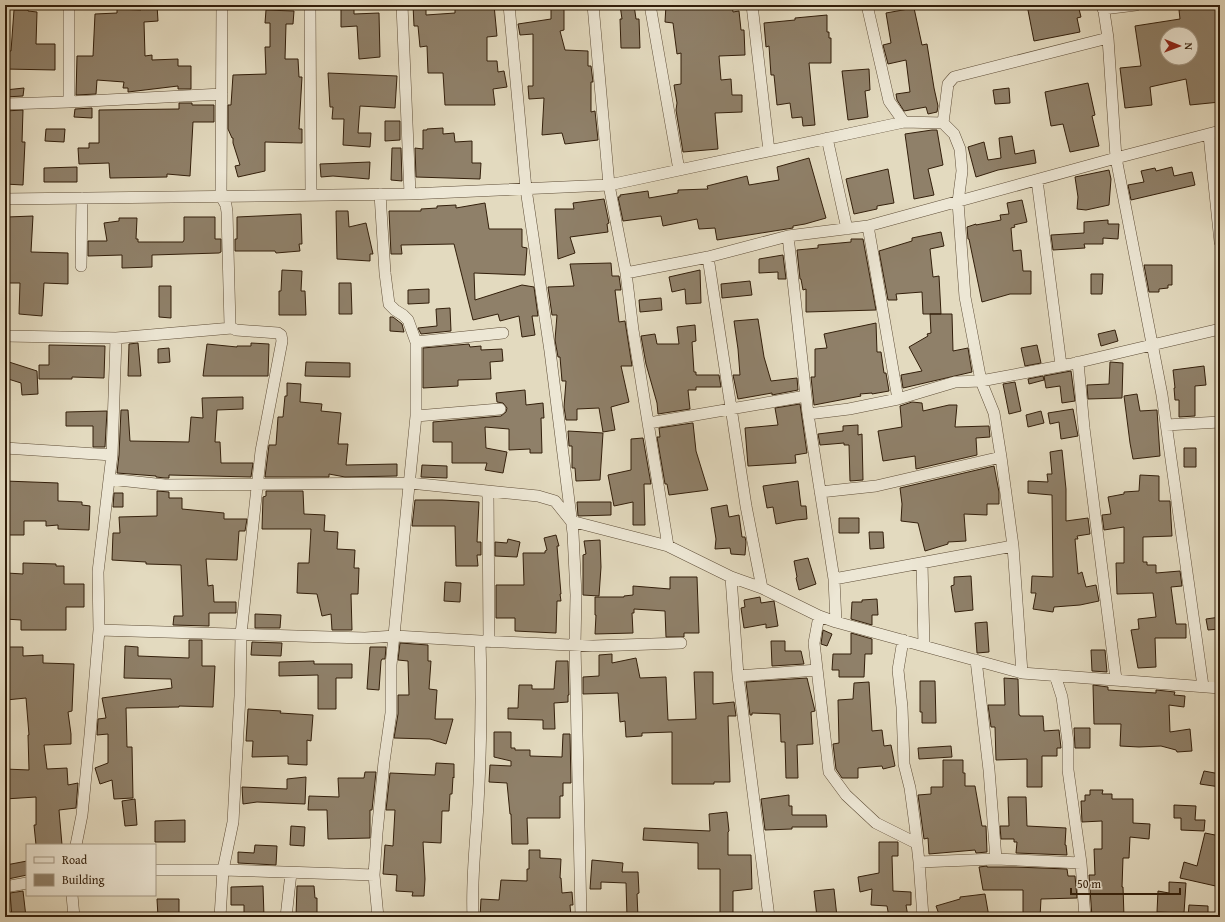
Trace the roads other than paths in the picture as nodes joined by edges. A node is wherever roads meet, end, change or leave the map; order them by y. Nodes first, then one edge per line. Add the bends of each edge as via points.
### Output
1 (69, 5) edge
2 (222, 5) edge
3 (310, 5) edge
4 (402, 5) edge
5 (509, 5) edge
6 (593, 5) edge
7 (650, 5) edge
8 (752, 5) edge
9 (868, 5) edge
10 (1136, 5) edge
11 (1103, 7) edge
12 (1108, 38) junction
13 (222, 94) junction
14 (69, 102) junction
15 (5, 104) edge
16 (904, 122) junction
17 (943, 123) junction
18 (1220, 131) edge
19 (1209, 135) junction
20 (827, 138) junction
21 (769, 150) junction
22 (1116, 158) junction
23 (679, 170) junction
24 (1037, 180) junction
25 (609, 184) junction
26 (526, 189) junction
27 (380, 194) junction
28 (410, 194) junction
29 (311, 195) junction
30 (221, 196) junction
31 (82, 198) junction
32 (5, 199) edge
33 (958, 202) junction
34 (868, 226) junction
35 (847, 228) junction
36 (788, 236) junction
37 (1220, 242) edge
38 (708, 257) junction
39 (81, 266) dead end
40 (626, 273) junction
41 (232, 328) junction
42 (1220, 328) edge
43 (503, 333) dead end
44 (5, 336) edge
45 (116, 338) junction
46 (416, 342) junction
47 (1153, 345) junction
48 (1078, 362) junction
49 (1061, 365) junction
50 (981, 381) junction
51 (806, 396) junction
52 (898, 399) junction
53 (731, 408) junction
54 (500, 409) dead end
55 (808, 414) junction
56 (416, 416) junction
57 (1220, 422) edge
58 (649, 423) junction
59 (1166, 425) junction
60 (5, 448) edge
61 (112, 455) junction
62 (1001, 457) junction
63 (109, 479) junction
64 (257, 483) junction
65 (410, 483) junction
66 (488, 491) junction
67 (820, 492) junction
68 (571, 521) junction
69 (668, 546) junction
70 (1013, 546) junction
71 (922, 563) junction
72 (731, 577) junction
73 (834, 579) junction
74 (762, 588) junction
75 (820, 616) junction
76 (836, 622) junction
77 (98, 630) junction
78 (240, 634) junction
79 (395, 636) junction
80 (903, 640) junction
81 (485, 642) junction
82 (681, 643) dead end
83 (575, 644) junction
84 (924, 646) junction
85 (976, 660) junction
86 (817, 670) junction
87 (1022, 673) junction
88 (1055, 675) junction
89 (738, 676) junction
90 (1116, 679) junction
91 (1203, 686) junction
92 (1220, 688) edge
93 (916, 843) junction
94 (76, 844) edge
95 (996, 859) junction
96 (919, 862) junction
97 (1081, 863) junction
98 (156, 870) edge
99 (223, 870) junction
100 (291, 873) junction
101 (374, 875) junction
102 (26, 883) edge
103 (5, 887) edge
104 (72, 896) edge
105 (381, 916) edge
106 (74, 917) edge
107 (220, 917) edge
108 (286, 917) edge
109 (472, 917) edge
110 (581, 917) edge
111 (769, 917) edge
112 (923, 917) edge
113 (1086, 917) edge

1 - 14 street
2 - 13 street
3 - 29 street
4 - 28 street
5 - 26 street
6 - 25 street
7 - 23 street
8 - 21 street
9 - 16 street via 889,101
10 - 11 street
11 - 12 street
12 - 17 street via 954,77 948,84
12 - 22 street
13 - 14 street
13 - 30 street
14 - 15 street
16 - 17 street
16 - 20 street
17 - 33 street via 954,134 960,149 962,171
18 - 19 street
19 - 22 street
19 - 37 street
20 - 21 street
20 - 35 street
21 - 23 street
22 - 24 street
22 - 47 street
23 - 25 street
24 - 33 street
24 - 49 street
25 - 26 street
25 - 40 street
26 - 28 street
26 - 68 street via 550,351
27 - 28 street
27 - 29 street
27 - 46 street via 389,304 408,320
29 - 30 street
30 - 31 street
30 - 41 street via 227,212
31 - 32 street
31 - 39 street
33 - 34 street
33 - 50 street via 965,297
34 - 35 street
34 - 52 street
35 - 36 street
36 - 38 street
36 - 51 street
38 - 40 street
38 - 53 street
40 - 58 street
41 - 45 street
41 - 64 street via 278,332 282,341
42 - 47 street
43 - 46 street
44 - 45 street
45 - 61 street
46 - 56 street
47 - 48 street
47 - 59 street
48 - 49 street
48 - 90 street
49 - 50 street
50 - 52 street via 955,382
50 - 62 street via 994,413
51 - 53 street
51 - 55 street
52 - 55 street
53 - 58 street
53 - 74 street
54 - 56 street
55 - 67 street
56 - 65 street
57 - 59 street
58 - 69 street
59 - 91 street
60 - 61 street
61 - 63 street
62 - 67 street via 876,486
62 - 70 street
63 - 64 street via 165,485
63 - 77 street via 98,572
64 - 65 street
64 - 78 street
65 - 66 street
65 - 79 street
66 - 68 street via 538,496 555,501
66 - 81 street
67 - 73 street
68 - 69 street
68 - 83 street via 576,595
69 - 72 street
70 - 71 street
70 - 87 street
71 - 73 street
71 - 84 street
72 - 74 street
72 - 89 street
73 - 76 street
74 - 75 street
75 - 76 street
75 - 86 street via 814,643
76 - 80 street
77 - 78 street
77 - 94 street via 82,815
78 - 79 street via 344,638
78 - 99 street via 240,696 233,822
79 - 81 street
79 - 101 street via 391,665 391,713 383,770
80 - 84 street
80 - 93 street via 898,670 904,764 910,788
81 - 83 street
81 - 109 street
82 - 83 street via 593,646
83 - 110 street
84 - 85 street
85 - 87 street
85 - 95 street
86 - 89 street
86 - 93 street via 829,772 846,795 876,823
87 - 88 street
88 - 90 street
88 - 97 street via 1062,697 1068,742 1069,778
89 - 111 street
90 - 91 street
91 - 92 street
93 - 96 street
95 - 96 street
95 - 97 street
96 - 112 street
97 - 113 street
98 - 99 street
99 - 100 street
99 - 107 street
100 - 101 street
100 - 108 street
101 - 105 street
102 - 103 street
104 - 106 street

